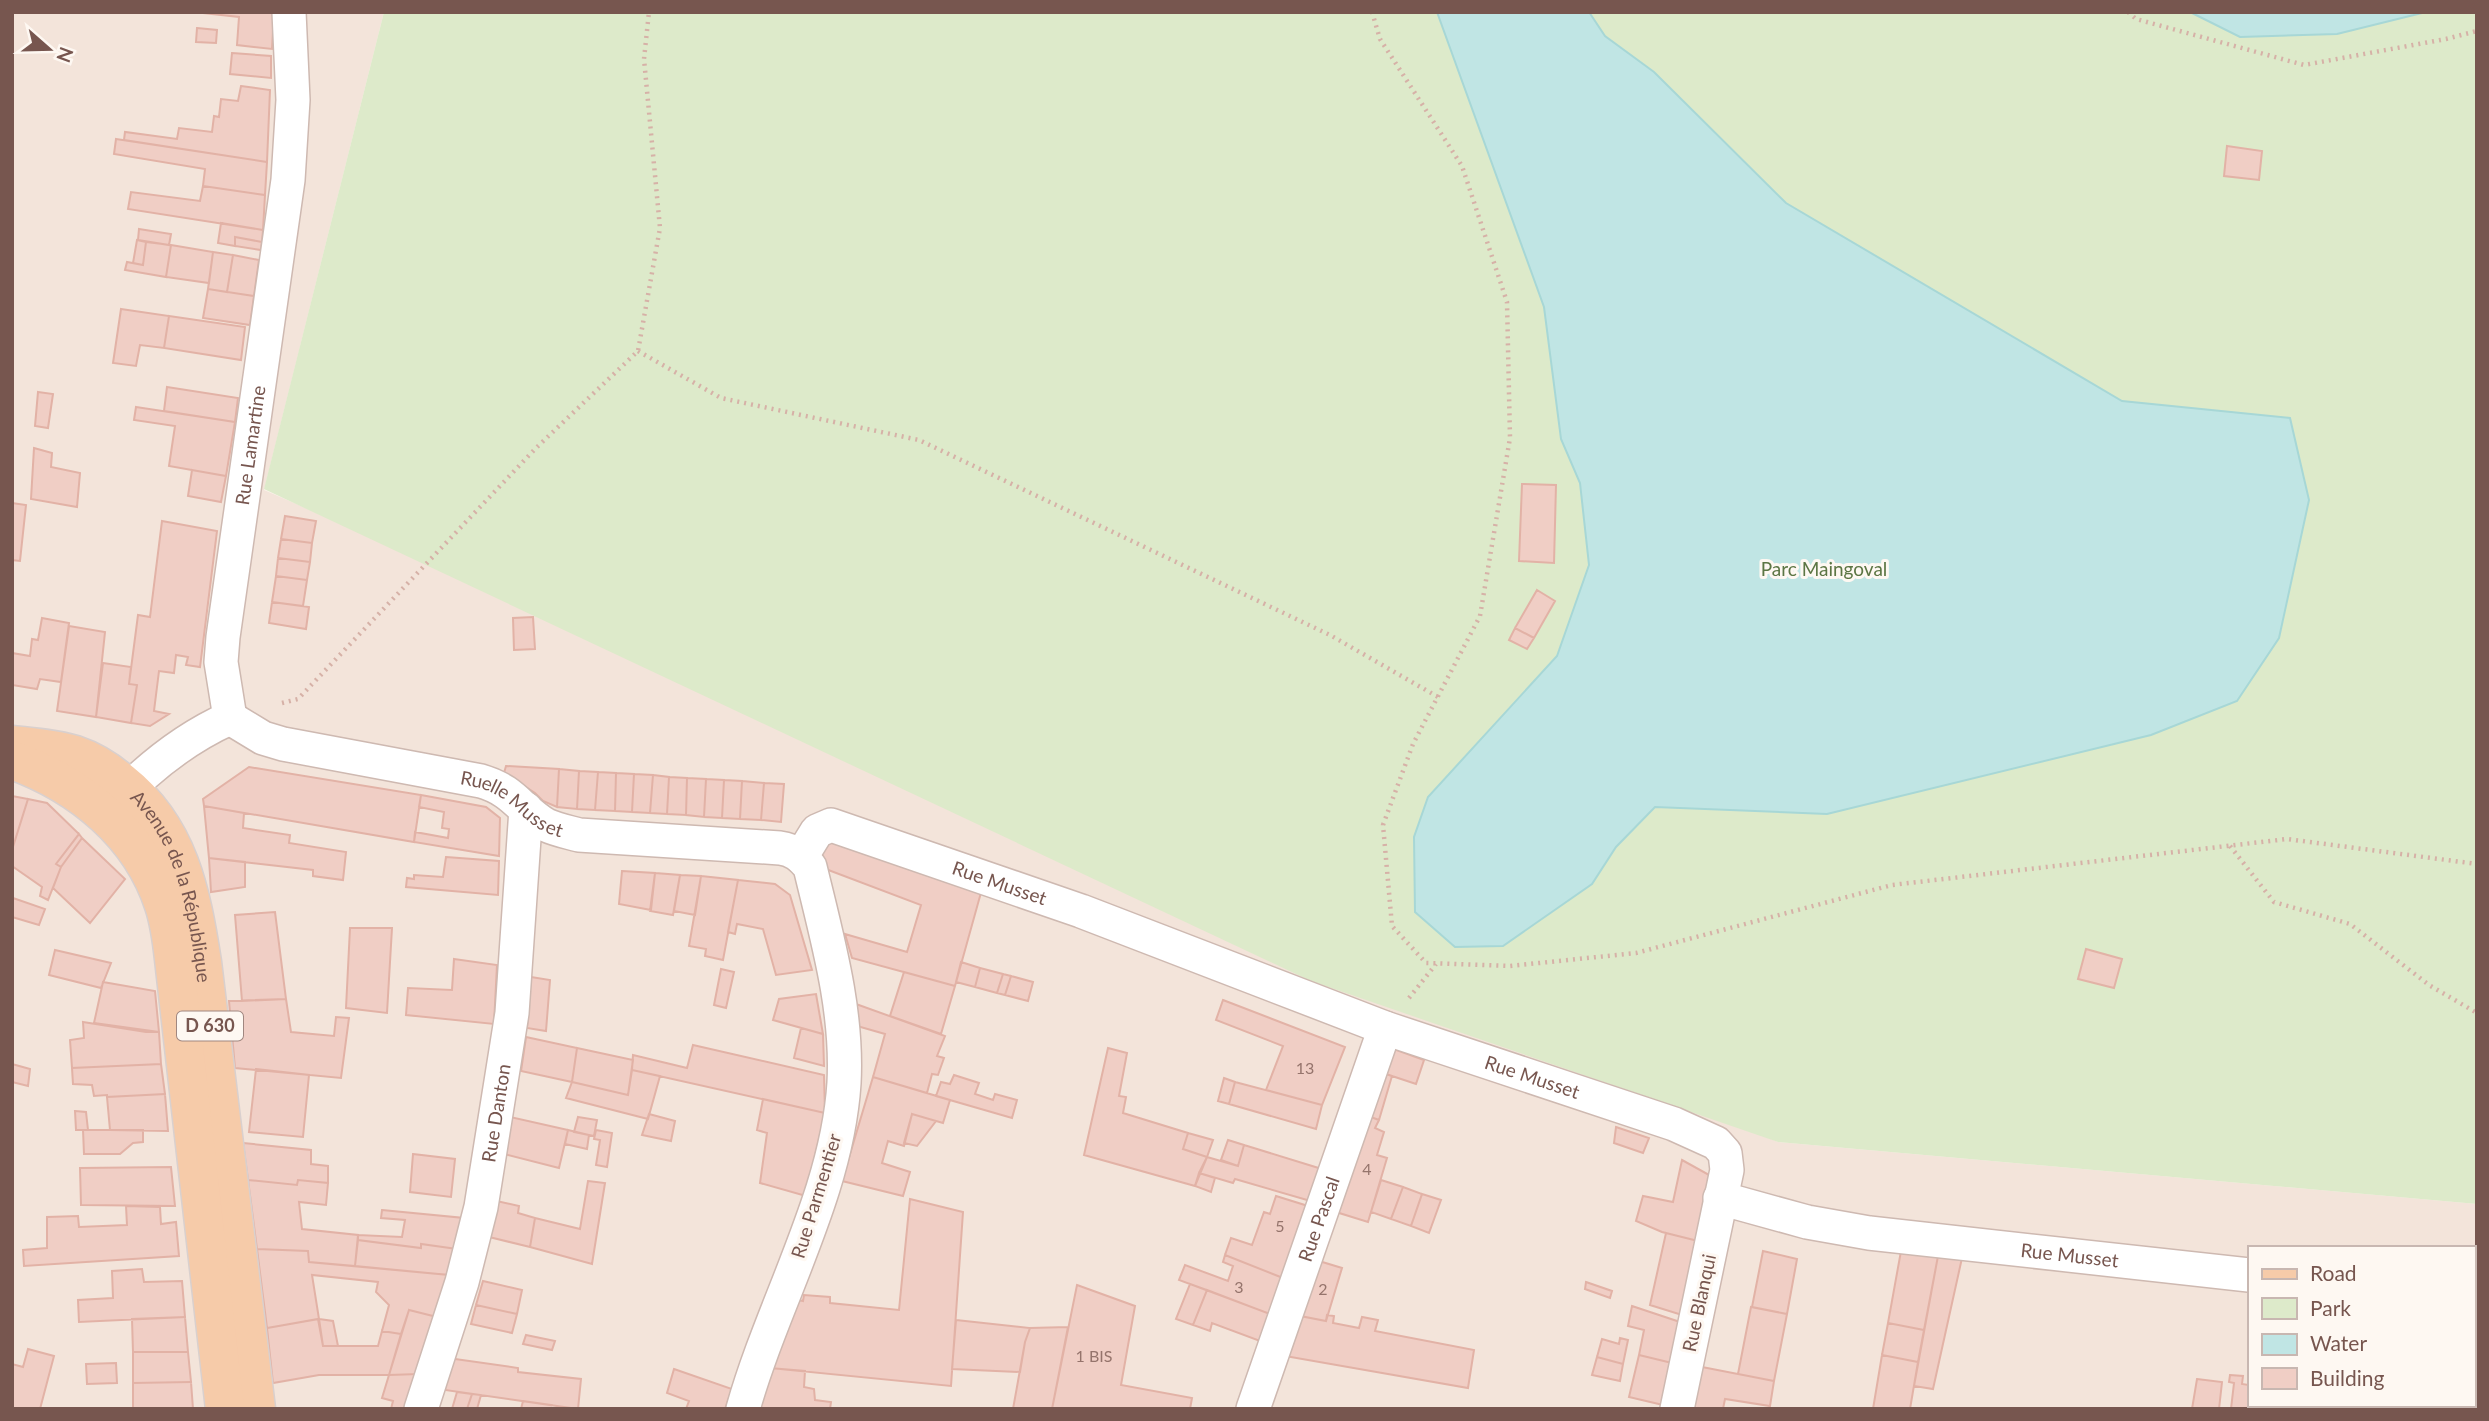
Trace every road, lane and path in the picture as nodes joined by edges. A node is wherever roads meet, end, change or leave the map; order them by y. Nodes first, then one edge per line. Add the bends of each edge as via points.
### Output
1 (289, 12) edge
2 (649, 12) edge
3 (1372, 12) edge
4 (2128, 12) edge
5 (2477, 31) edge
6 (638, 351) junction
7 (1438, 697) junction
8 (230, 718) junction
9 (12, 745) edge
10 (12, 760) edge
11 (116, 801) junction
12 (526, 809) junction
13 (2230, 846) junction
14 (802, 857) junction
15 (2477, 864) edge
16 (2477, 1013) edge
17 (1385, 1028) junction
18 (1720, 1198) junction
19 (2248, 1275) edge
20 (225, 1409) edge
21 (256, 1409) edge
22 (421, 1409) edge
23 (743, 1409) edge
24 (1253, 1409) edge
25 (1677, 1409) edge

1 - 8 street, Rue Lamartine via 293,100 288,180 223,638
2 - 6 path via 643,59 660,228
3 - 7 path via 1380,38 1462,166 1507,302 1510,438 1480,616
4 - 5 path via 2136,19 2304,65
6 - 7 path via 721,398 919,440 1330,635
6 - 8 path via 536,448 298,699
7 - 13 path via 1413,744 1383,825 1392,926 1426,962 1510,966 1636,953 1892,885
8 - 11 street via 188,739 150,767
8 - 12 street, Ruelle Musset via 283,744 498,786
9 - 11 main road, Avenue de la République / D 630 via 75,755 94,763
10 - 11 main road, Avenue de la République / D 630
11 - 20 main road, Avenue de la République / D 630 via 164,907 170,932
11 - 21 main road, Avenue de la République / D 630 via 163,826 183,870 196,926
12 - 14 street, Ruelle Musset via 545,824 579,835 780,848
12 - 22 street, Rue Danton via 512,1013 481,1207
13 - 15 path via 2287,839
13 - 16 path via 2274,902 2350,924 2428,985
14 - 17 street, Rue Musset via 817,831 831,825 1081,911
14 - 23 street, Rue Parmentier via 810,867 836,980 844,1084 826,1174
17 - 18 street, Rue Musset via 1716,1143 1725,1153 1727,1170
17 - 24 street, Rue Pascal
18 - 19 street, Rue Musset via 1807,1222 1870,1233
18 - 25 street, Rue Blanqui

